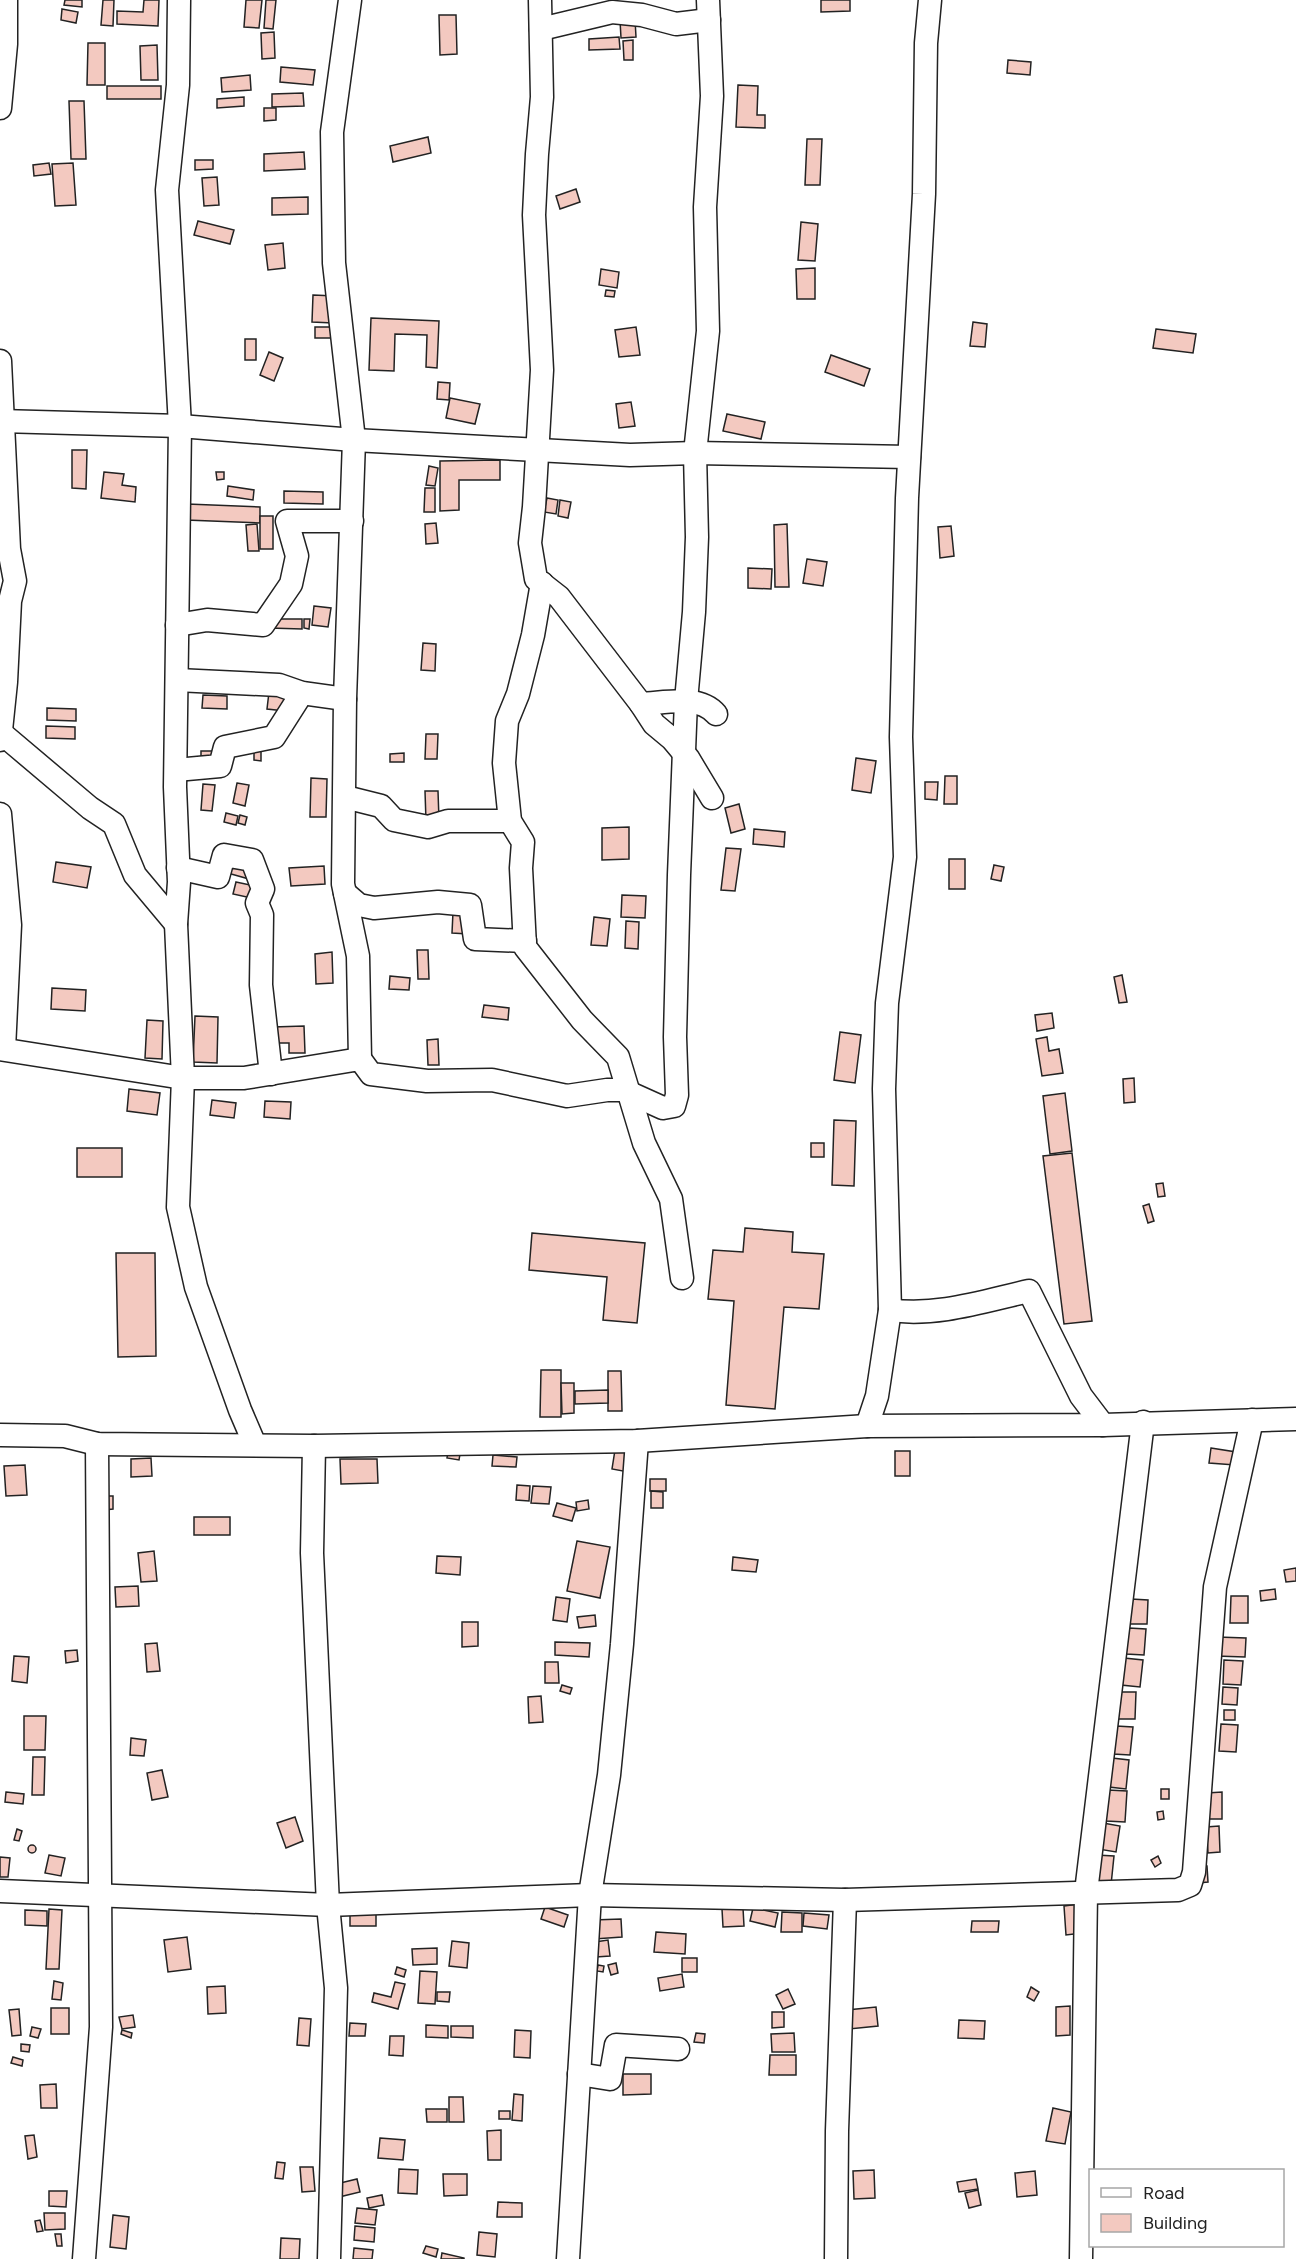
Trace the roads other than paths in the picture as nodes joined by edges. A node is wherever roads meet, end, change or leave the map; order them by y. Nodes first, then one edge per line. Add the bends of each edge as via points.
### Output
1 (6, 0) edge
2 (179, 0) edge
3 (350, 0) edge
4 (540, 0) edge
5 (930, 0) edge
6 (708, 10) edge
7 (541, 29) junction
8 (0, 108) edge
9 (0, 361) edge
10 (1, 421) edge
11 (180, 426) junction
12 (354, 440) junction
13 (537, 450) junction
14 (695, 453) junction
15 (909, 457) junction
16 (352, 522) junction
17 (542, 583) junction
18 (177, 625) junction
19 (177, 680) junction
20 (302, 693) junction
21 (345, 699) junction
22 (686, 701) junction
23 (642, 705) junction
24 (716, 714) dead end
25 (0, 735) edge
26 (685, 754) junction
27 (176, 770) junction
28 (345, 797) junction
29 (712, 798) dead end
30 (0, 814) edge
31 (510, 821) junction
32 (178, 868) junction
33 (345, 893) junction
34 (176, 924) junction
35 (525, 941) junction
36 (2, 1049) edge
37 (360, 1059) junction
38 (271, 1074) junction
39 (183, 1078) junction
40 (627, 1092) junction
41 (682, 1278) dead end
42 (890, 1310) junction
43 (1296, 1419) edge
44 (1252, 1420) junction
45 (1143, 1422) junction
46 (1103, 1425) junction
47 (867, 1426) junction
48 (0, 1435) edge
49 (637, 1441) junction
50 (97, 1444) junction
51 (255, 1445) junction
52 (314, 1446) junction
53 (0, 1892) edge
54 (1086, 1892) junction
55 (100, 1895) junction
56 (590, 1895) junction
57 (845, 1900) junction
58 (328, 1905) junction
59 (678, 2049) dead end
60 (579, 2074) junction
61 (84, 2259) edge
62 (329, 2259) edge
63 (568, 2259) edge
64 (836, 2259) edge
65 (1081, 2259) edge

1 - 8 street
2 - 11 street via 178,85 167,190
3 - 12 street via 332,132 334,263
4 - 7 street
5 - 15 street via 924,205
6 - 7 street via 676,24 612,12
6 - 14 street via 712,96 705,207 708,331
7 - 13 street via 542,97 534,215 542,370
9 - 10 street
10 - 11 street
10 - 25 street via 9,549 15,581 10,601
11 - 12 street
11 - 18 street
12 - 13 street
12 - 16 street
13 - 14 street via 630,455
13 - 17 street via 530,543 536,579
14 - 15 street
14 - 22 street via 697,537
15 - 42 street via 901,737 905,857 887,1003 884,1089
16 - 18 street via 287,521 297,556 291,584 263,625 207,620
16 - 21 street
17 - 23 street via 559,597
17 - 31 street via 533,635 507,721 504,763
18 - 19 street
19 - 20 street via 279,686
19 - 27 street
20 - 21 street
20 - 27 street via 274,737 225,747 220,766
21 - 28 street
22 - 23 street
22 - 24 street via 709,706
22 - 26 street
23 - 26 street via 654,724
25 - 34 street via 114,824 135,875
26 - 29 street
26 - 40 street via 675,1037 677,1095 674,1106 663,1108
27 - 32 street
28 - 31 street via 381,806 394,820 428,827 448,821
28 - 33 street
30 - 36 street via 10,925
31 - 35 street via 523,842
32 - 34 street
32 - 38 street via 218,877 224,855 252,860 263,889 257,903 262,915 261,985
33 - 35 street via 359,905 374,908 438,902 470,905 475,939
33 - 37 street via 358,956
34 - 39 street
35 - 40 street via 525,947 582,1020 618,1057
36 - 39 street
37 - 38 street
37 - 40 street via 371,1074 427,1081 492,1080 567,1096 606,1090
38 - 39 street
39 - 51 street via 178,1207 196,1287
40 - 41 street via 644,1143 671,1199
42 - 46 street via 909,1313 954,1308 1029,1291 1081,1396
42 - 47 street via 877,1396
43 - 44 street
44 - 45 street
44 - 54 street via 1215,1587 1190,1885 1178,1890
45 - 46 street
45 - 54 street
46 - 47 street
47 - 49 street
48 - 50 street via 65,1436
49 - 52 street
49 - 56 street via 611,1764
50 - 51 street
50 - 55 street
51 - 52 street
52 - 58 street via 312,1553
53 - 55 street
54 - 57 street
54 - 65 street
55 - 58 street
55 - 61 street via 101,2027
56 - 57 street
56 - 58 street
56 - 60 street
57 - 64 street
58 - 62 street via 336,1988
59 - 60 street via 616,2045 610,2079
60 - 63 street

